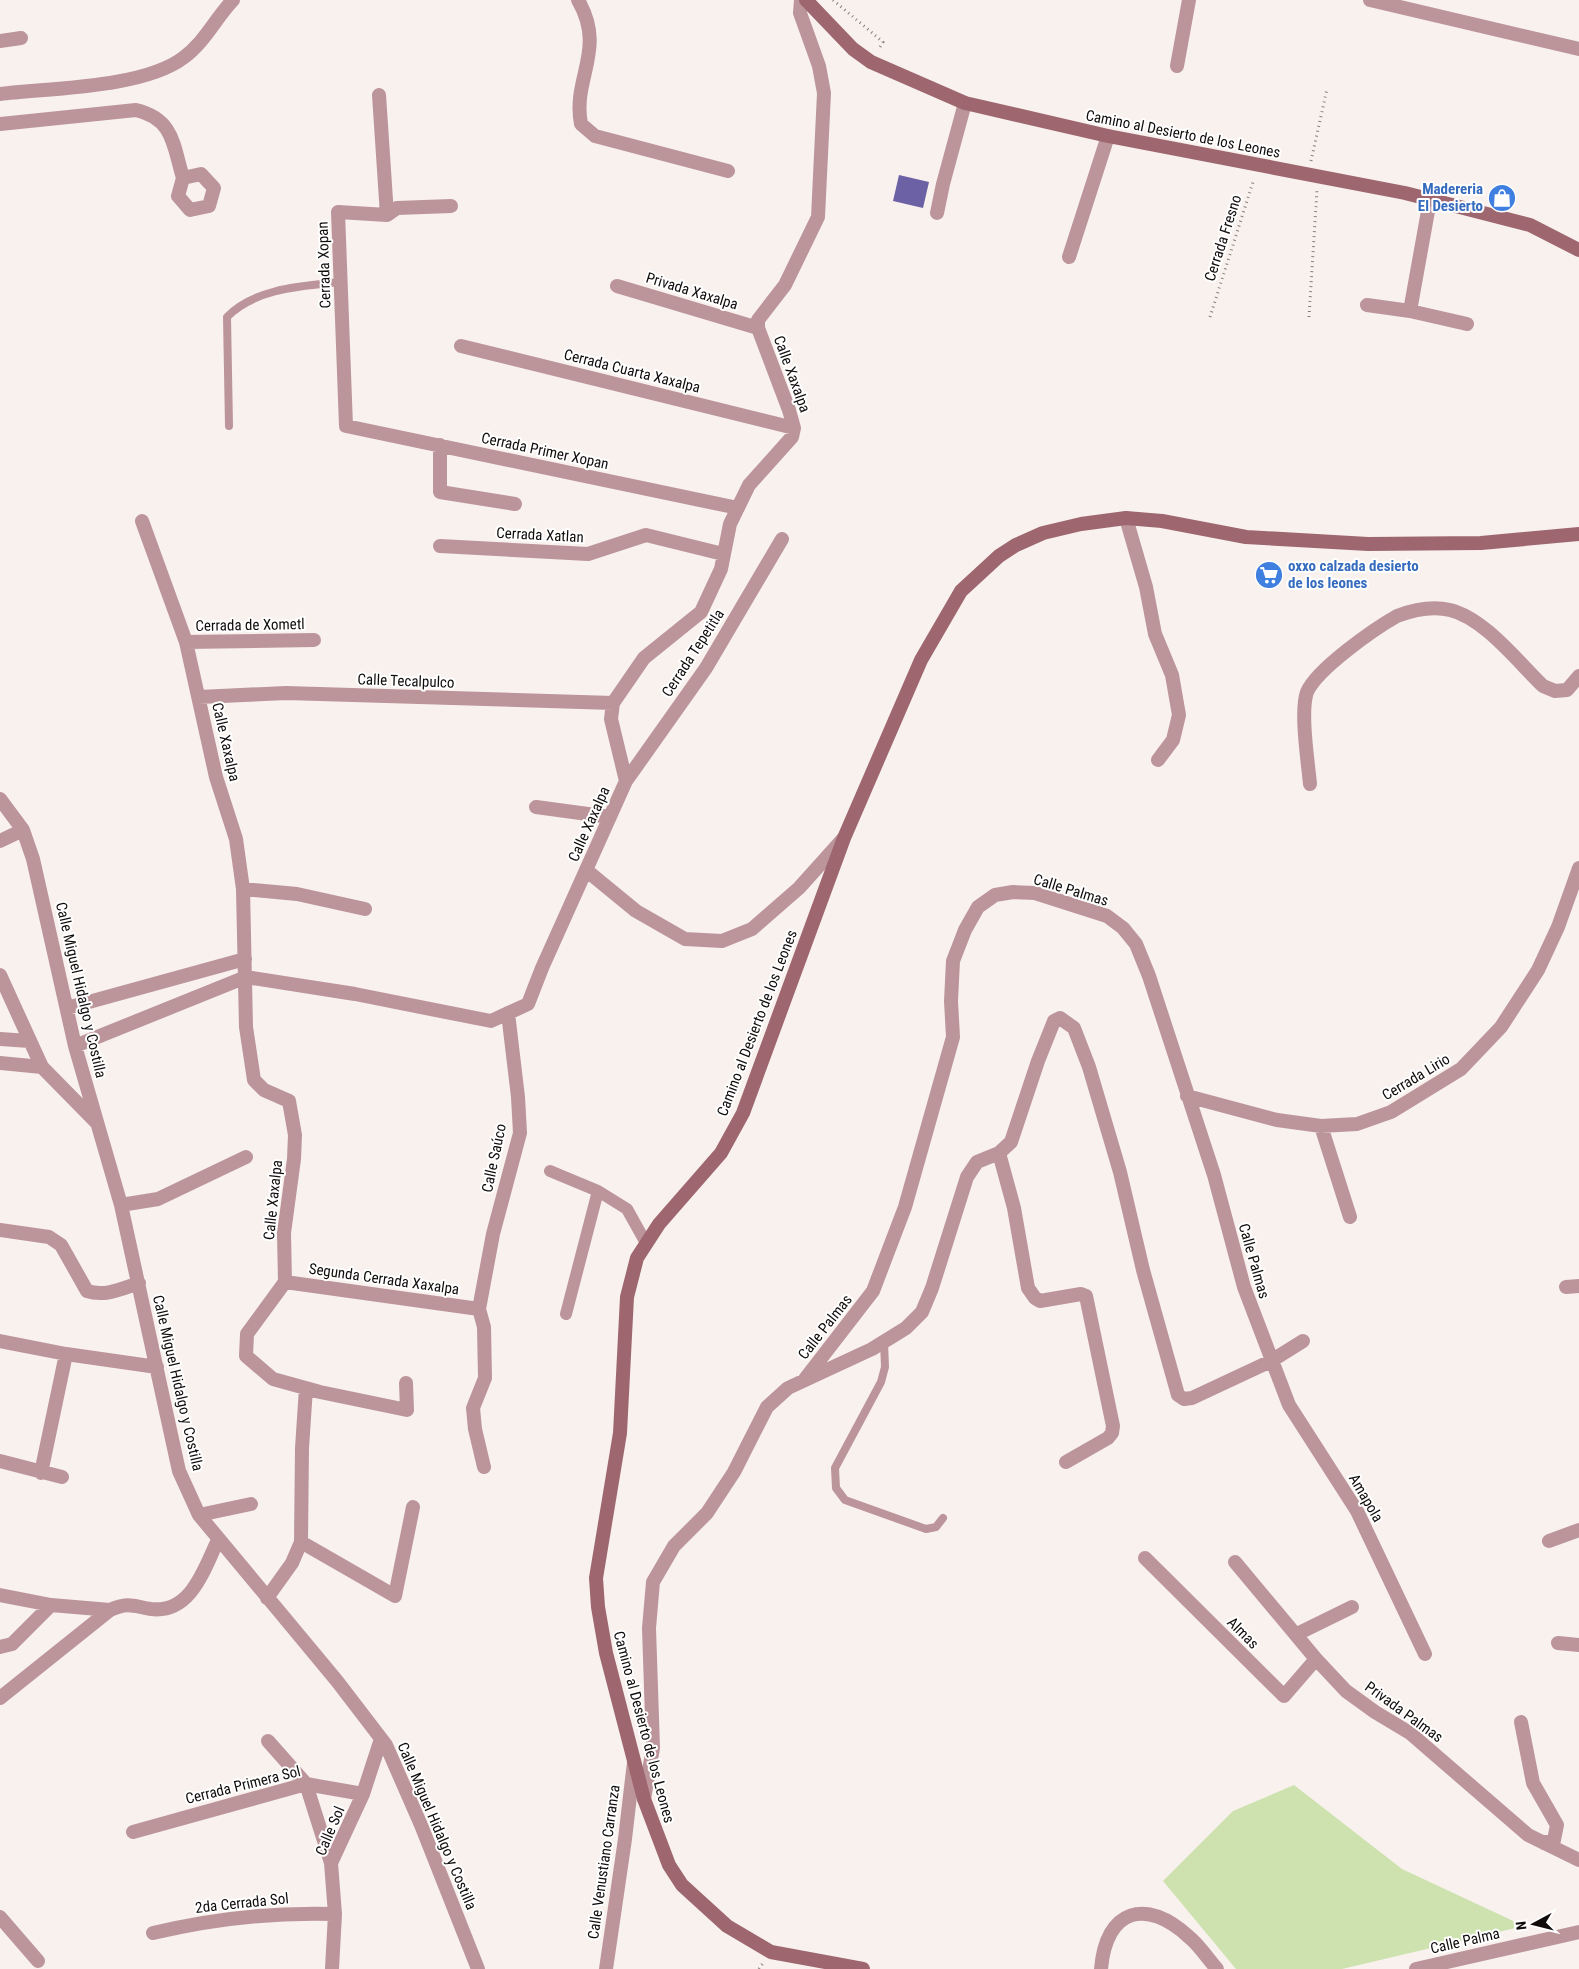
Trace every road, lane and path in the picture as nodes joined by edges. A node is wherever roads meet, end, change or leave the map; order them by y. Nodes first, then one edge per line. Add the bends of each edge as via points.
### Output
1 (233, 0) edge
2 (578, 0) edge
3 (801, 0) edge
4 (806, 0) edge
5 (833, 0) edge
6 (1189, 0) edge
7 (1370, 0) edge
8 (21, 38) dead end
9 (0, 41) edge
10 (1579, 49) edge
11 (871, 62) junction
12 (1176, 66) dead end
13 (1327, 89) dead end
14 (0, 94) edge
15 (380, 95) dead end
16 (965, 104) junction
17 (0, 124) edge
18 (1108, 136) junction
19 (1259, 167) junction
20 (728, 171) dead end
21 (1313, 174) junction
22 (183, 178) dead end
23 (1430, 200) junction
24 (451, 206) dead end
25 (937, 213) dead end
26 (387, 215) junction
27 (1579, 250) edge
28 (1069, 257) dead end
29 (341, 282) junction
30 (617, 286) dead end
31 (1367, 305) dead end
32 (1410, 311) junction
33 (1210, 317) dead end
34 (1309, 317) dead end
35 (1468, 324) dead end
36 (758, 328) junction
37 (461, 346) dead end
38 (229, 426) dead end
39 (346, 426) joint
40 (794, 428) junction
41 (440, 445) junction
42 (516, 504) dead end
43 (738, 508) junction
44 (1126, 518) junction
45 (142, 520) dead end
46 (1579, 534) edge
47 (782, 539) dead end
48 (440, 546) dead end
49 (724, 554) junction
50 (314, 640) dead end
51 (186, 642) junction
52 (1579, 676) edge
53 (199, 697) junction
54 (613, 703) junction
55 (1158, 760) dead end
56 (626, 781) junction
57 (1310, 784) dead end
58 (0, 799) edge
59 (536, 806) dead end
60 (610, 817) junction
61 (23, 830) junction
62 (844, 838) junction
63 (0, 841) edge
64 (1579, 868) edge
65 (586, 870) junction
66 (243, 889) junction
67 (365, 909) dead end
68 (245, 959) junction
69 (0, 975) edge
70 (246, 978) junction
71 (67, 1008) junction
72 (508, 1013) junction
73 (0, 1039) edge
74 (29, 1041) junction
75 (75, 1046) junction
76 (0, 1063) edge
77 (42, 1067) junction
78 (1187, 1096) junction
79 (97, 1122) junction
80 (1321, 1126) junction
81 (999, 1153) junction
82 (246, 1157) dead end
83 (550, 1171) dead end
84 (598, 1192) junction
85 (121, 1205) junction
86 (1350, 1216) dead end
87 (0, 1230) edge
88 (646, 1243) junction
89 (285, 1282) junction
90 (139, 1283) junction
91 (479, 1309) junction
92 (566, 1314) dead end
93 (1303, 1340) dead end
94 (0, 1341) edge
95 (884, 1342) junction
96 (66, 1354) junction
97 (1271, 1361) junction
98 (157, 1367) junction
99 (803, 1381) junction
100 (406, 1383) dead end
101 (306, 1388) junction
102 (0, 1461) edge
103 (1066, 1462) dead end
104 (484, 1467) dead end
105 (41, 1473) junction
106 (62, 1477) dead end
107 (251, 1504) dead end
108 (413, 1506) dead end
109 (199, 1515) junction
110 (943, 1518) dead end
111 (1579, 1530) edge
112 (218, 1540) junction
113 (301, 1542) junction
114 (1549, 1542) dead end
115 (1145, 1558) dead end
116 (1235, 1562) dead end
117 (0, 1595) edge
118 (268, 1598) junction
119 (51, 1605) junction
120 (1352, 1607) dead end
121 (110, 1610) junction
122 (1297, 1634) junction
123 (1558, 1643) dead end
124 (1579, 1645) edge
125 (0, 1647) edge
126 (1425, 1654) dead end
127 (1316, 1659) junction
128 (0, 1698) edge
129 (1521, 1722) dead end
130 (381, 1739) junction
131 (268, 1741) dead end
132 (634, 1759) junction
133 (306, 1784) junction
134 (363, 1794) junction
135 (644, 1798) junction
136 (133, 1832) dead end
137 (1544, 1843) junction
138 (1579, 1860) edge
139 (331, 1863) junction
140 (335, 1914) junction
141 (0, 1917) edge
142 (1579, 1932) edge
143 (153, 1933) dead end
144 (38, 1961) dead end
145 (831, 1966) edge
146 (332, 1969) edge
147 (478, 1969) edge
148 (606, 1969) edge
149 (863, 1969) edge
150 (1101, 1969) edge
151 (1217, 1969) edge
152 (1416, 1969) edge

1 - 14 street via 209,34 183,59 156,72 111,82
2 - 20 street via 589,25 591,52 579,106 581,124 595,136
3 - 36 street, Calle Xaxalpa via 800,13 819,66 824,93 818,217 785,285 758,320
4 - 11 main road, Camino al Desierto de los Leones via 853,49
5 - 11 path via 883,42
6 - 12 street
7 - 10 street
8 - 9 street
11 - 16 main road, Camino al Desierto de los Leones
13 - 21 path
15 - 26 street
16 - 18 main road, Camino al Desierto de los Leones
16 - 25 street
17 - 22 street via 136,110 149,113 161,120 169,132
18 - 19 main road, Camino al Desierto de los Leones
18 - 28 street
19 - 21 main road, Camino al Desierto de los Leones
19 - 33 path, Cerrada Fresno
21 - 23 main road, Camino al Desierto de los Leones
21 - 34 path
23 - 27 main road, Camino al Desierto de los Leones via 1530,225
23 - 32 street
24 - 26 street via 397,208
26 - 29 street, Cerrada Xopan via 338,212
29 - 38 lane via 284,288 236,307 227,317
29 - 39 street, Cerrada Xopan
30 - 36 street, Privada Xaxalpa
31 - 32 street
32 - 35 street
36 - 40 street, Calle Xaxalpa
37 - 40 street, Cerrada Cuarta Xaxalpa
39 - 41 street, Cerrada Primer Xopan
40 - 43 street, Calle Xaxalpa via 787,444 749,485
41 - 42 street via 440,492
41 - 43 street, Cerrada Primer Xopan
43 - 49 street, Calle Xaxalpa via 730,524
44 - 46 main road, Camino al Desierto de los Leones via 1162,521 1246,538 1368,544 1481,543
44 - 55 street via 1146,587 1157,641 1172,675 1179,715 1173,740
44 - 62 main road, Camino al Desierto de los Leones via 1065,527 1016,545 982,569 961,591 921,660
45 - 51 street, Calle Xaxalpa
47 - 56 street, Cerrada Tepetitla via 706,668
48 - 49 street, Cerrada Xatlan via 588,554 646,535
49 - 54 street, Calle Xaxalpa via 721,569 700,612 644,658
50 - 51 street, Cerrada de Xometl
51 - 53 street, Calle Xaxalpa
52 - 57 street via 1568,690 1555,691 1542,686 1482,626 1452,610 1437,608 1396,616 1327,668 1307,694 1305,729
53 - 54 street, Calle Tecalpulco via 286,693
53 - 66 street, Calle Xaxalpa via 216,777 236,839
54 - 56 street, Calle Xaxalpa via 611,719
56 - 60 street, Calle Xaxalpa
58 - 61 street, Calle Miguel Hidalgo y Costilla
59 - 60 street
60 - 65 street, Calle Xaxalpa
61 - 63 street
61 - 71 street, Calle Miguel Hidalgo y Costilla via 33,859
62 - 65 street via 799,888 752,930 722,941 685,939 636,910
62 - 88 main road, Camino al Desierto de los Leones via 743,1113 721,1153
64 - 80 street, Cerrada Lirio via 1558,927 1538,970 1501,1027 1461,1069 1391,1112 1357,1124
65 - 72 street, Calle Xaxalpa via 528,1004
66 - 67 street via 297,894
66 - 68 street, Calle Xaxalpa
68 - 70 street, Calle Xaxalpa
68 - 71 street
69 - 74 street
70 - 72 street, Calle Xaxalpa via 356,994 492,1021
70 - 75 street, Calle Xaxalpa
70 - 89 street, Calle Xaxalpa via 246,1027 254,1080 264,1090 289,1101 293,1115 294,1159 284,1233
71 - 75 street, Calle Miguel Hidalgo y Costilla
72 - 91 street, Calle Saúco via 520,1133 493,1234
73 - 74 street
74 - 77 street
75 - 79 street, Calle Miguel Hidalgo y Costilla
76 - 77 street
77 - 79 street
78 - 80 street, Cerrada Lirio via 1277,1120
78 - 97 street, Calle Palmas via 1214,1175 1244,1287
78 - 99 street, Calle Palmas via 1149,976 1136,944 1122,928 1106,916 1035,893 995,895 978,907 953,961 953,1037 905,1207 874,1291
79 - 85 street, Calle Miguel Hidalgo y Costilla
80 - 86 street
81 - 95 street, Calle Palmas via 976,1162 967,1177 922,1312 906,1328
81 - 97 street via 1011,1142 1050,1030 1054,1021 1060,1018 1074,1028 1088,1067 1120,1172 1178,1395 1184,1399 1192,1398
81 - 103 street via 1014,1208 1028,1288 1040,1301 1081,1294 1086,1296 1095,1333 1112,1433
82 - 85 street via 158,1199
83 - 84 street
84 - 88 street via 627,1209
84 - 92 street
85 - 90 street, Calle Miguel Hidalgo y Costilla
87 - 90 street via 49,1237 61,1245 87,1291 112,1293
88 - 132 main road, Camino al Desierto de los Leones via 637,1258 627,1297 620,1433 596,1578 606,1653
89 - 91 street, Segunda Cerrada Xaxalpa
89 - 101 street via 247,1334 246,1356 273,1379
90 - 98 street, Calle Miguel Hidalgo y Costilla
91 - 104 street via 484,1327 485,1378 473,1408 474,1429
93 - 97 street
94 - 96 street
95 - 99 street, Calle Palmas
95 - 110 lane via 885,1367 881,1382 835,1468 836,1488 845,1500 926,1529 936,1527
96 - 98 street
96 - 105 street
97 - 126 street, Amapola via 1289,1405 1357,1511
98 - 109 street, Calle Miguel Hidalgo y Costilla via 179,1471
99 - 135 street, Calle Palmas via 788,1388 767,1407 734,1472 707,1513 674,1546 653,1582 649,1628 653,1748
100 - 101 street via 406,1410
101 - 113 street
102 - 105 street
105 - 106 street
107 - 109 street
108 - 113 street via 395,1596
109 - 112 street, Calle Miguel Hidalgo y Costilla
111 - 114 street
112 - 118 street, Calle Miguel Hidalgo y Costilla
112 - 121 street via 188,1598 176,1606 164,1609 128,1604
113 - 118 street via 292,1563
115 - 127 street, Almas via 1284,1696
116 - 122 street, Privada Palmas
117 - 119 street
118 - 130 street, Calle Miguel Hidalgo y Costilla
119 - 121 street
119 - 125 street via 12,1644
120 - 122 street
121 - 128 street
122 - 127 street, Privada Palmas
123 - 124 street
127 - 137 street, Privada Palmas via 1346,1691 1410,1734 1528,1835
129 - 137 street via 1533,1783 1557,1825 1554,1840
130 - 134 street, Calle Sol
130 - 147 street, Calle Miguel Hidalgo y Costilla via 421,1825
131 - 133 street
132 - 135 main road, Camino al Desierto de los Leones
132 - 148 street, Calle Venustiano Carranza
133 - 134 street, Cerrada Primera Sol
133 - 136 street, Cerrada Primera Sol
133 - 139 street
134 - 139 street, Calle Sol
135 - 145 main road, Camino al Desierto de los Leones via 669,1865 682,1885 702,1904 728,1926 770,1952
137 - 138 street, Privada Palmas
139 - 140 street, Calle Sol
140 - 143 street, 2da Cerrada Sol via 276,1913
140 - 146 street, Calle Sol
141 - 144 street
142 - 152 street, Calle Palma
145 - 149 main road, Camino al Desierto de los Leones
150 - 151 street via 1103,1948 1112,1930 1122,1918 1136,1912 1166,1921 1189,1936

